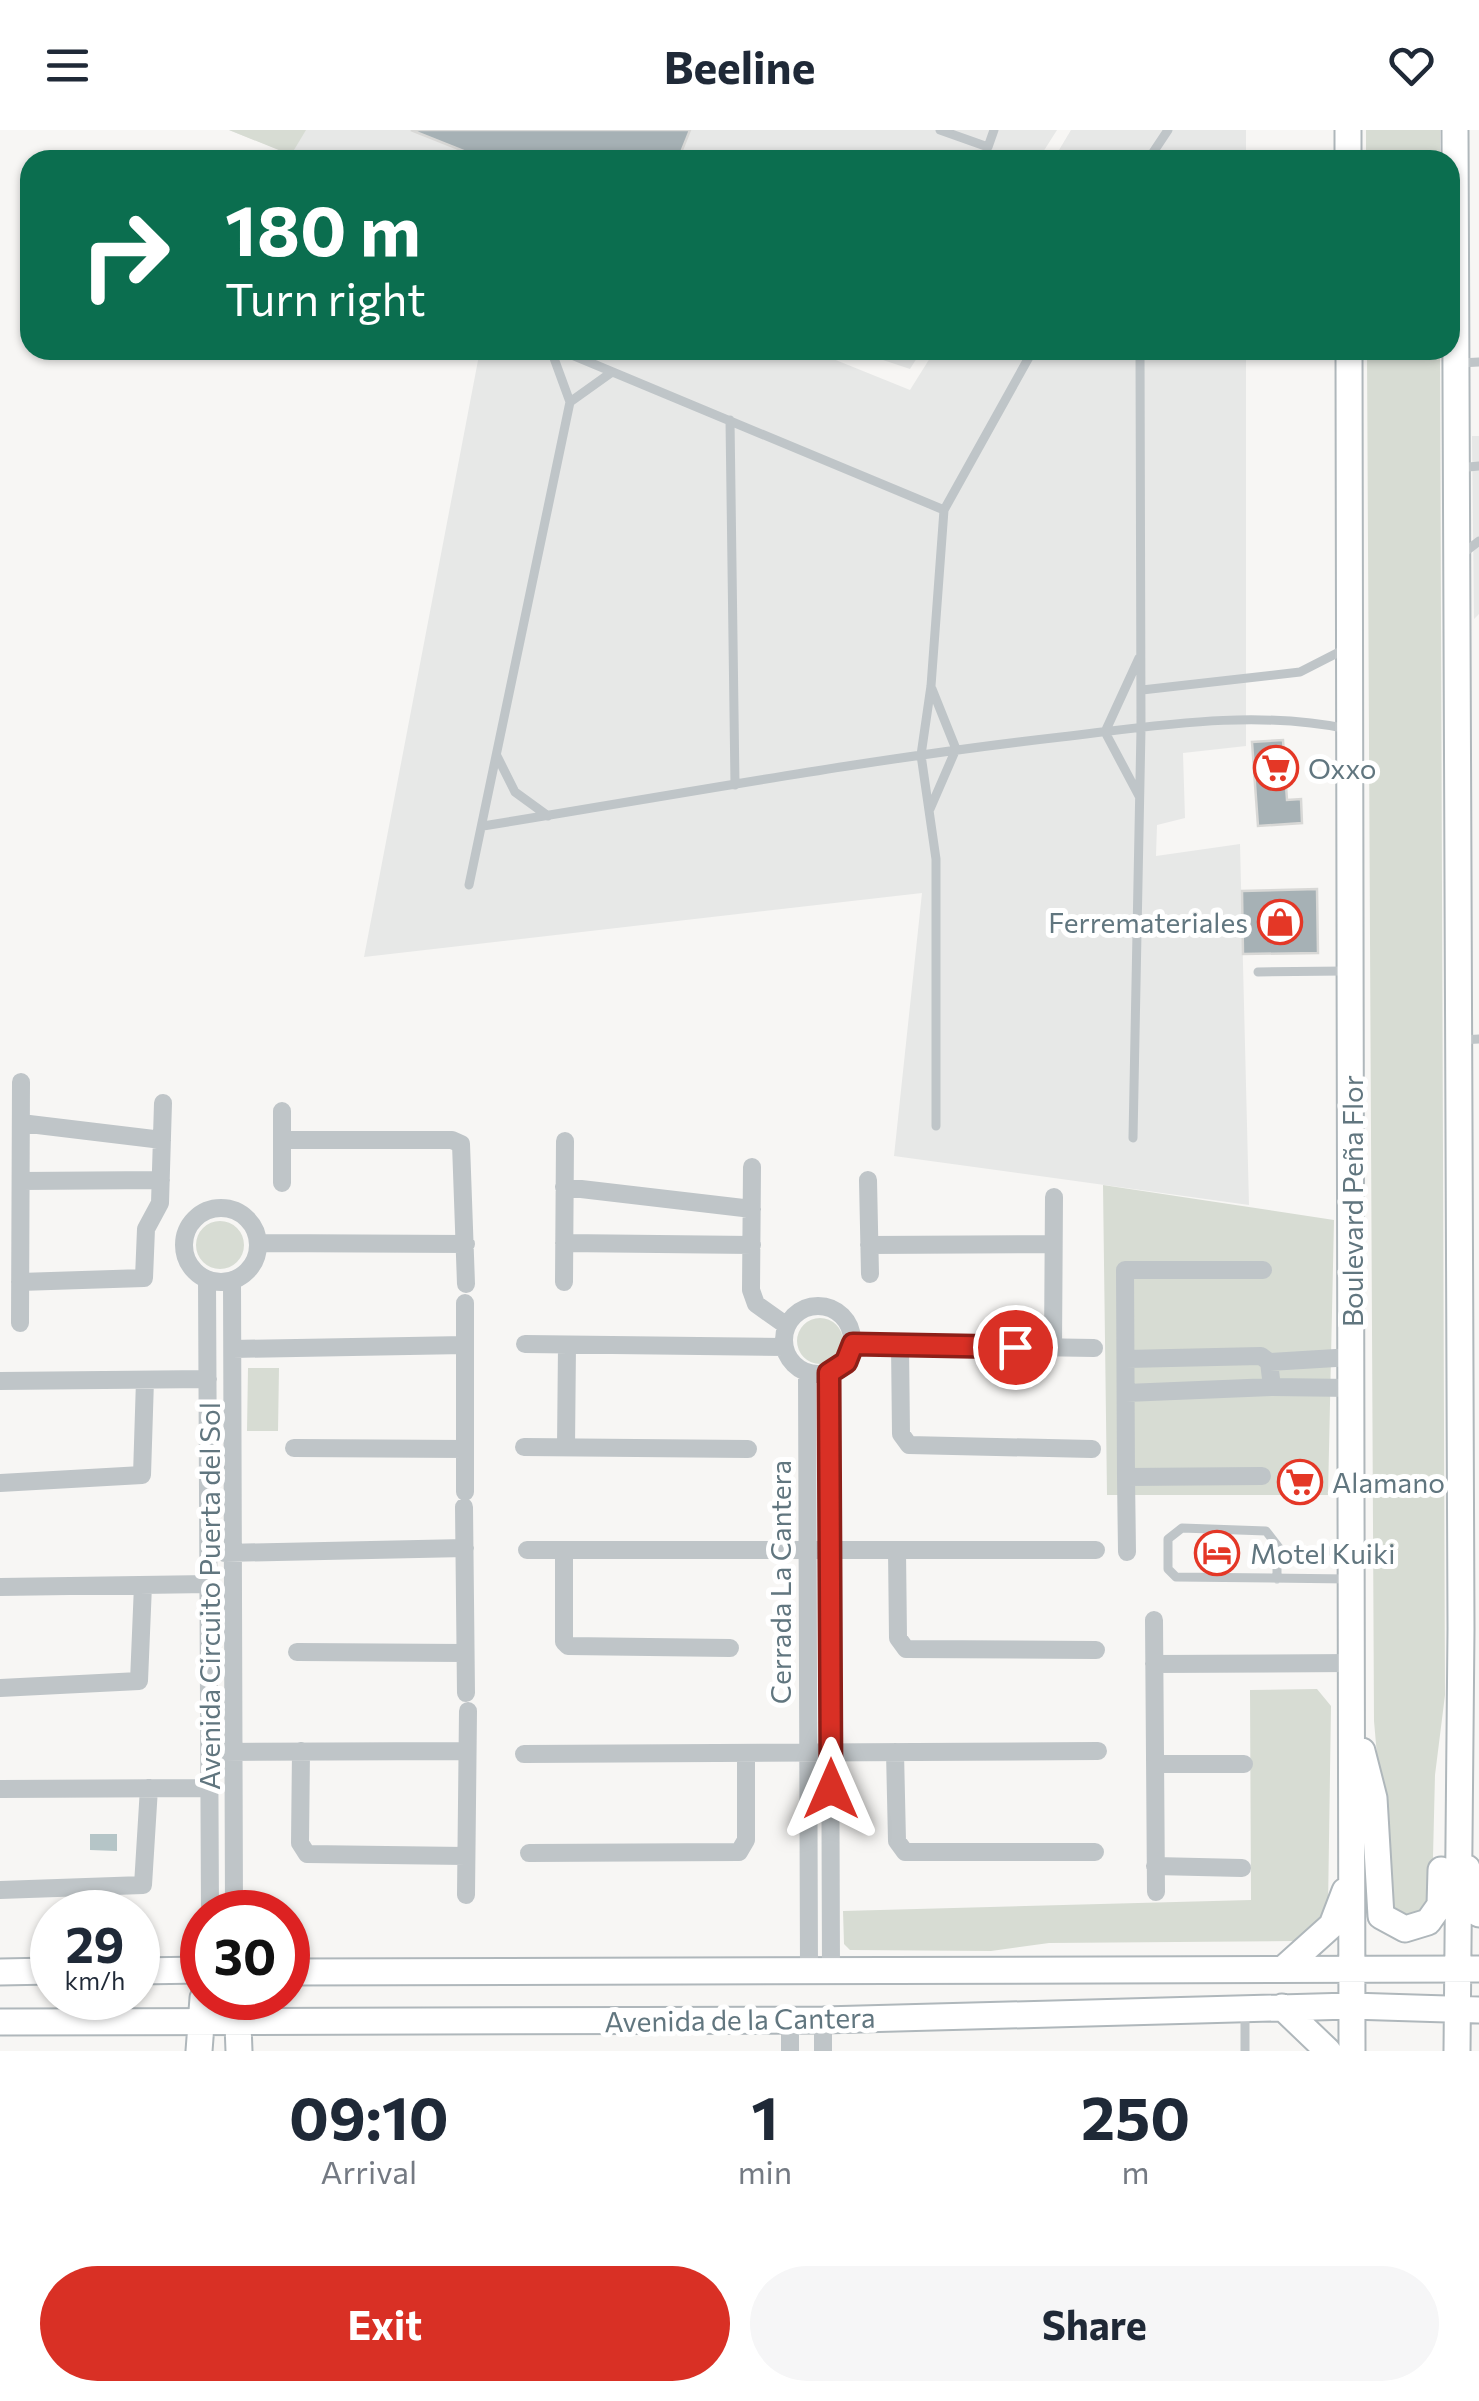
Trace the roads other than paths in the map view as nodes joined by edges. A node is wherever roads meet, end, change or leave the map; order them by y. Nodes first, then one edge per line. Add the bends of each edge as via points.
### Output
1 (940, 130) edge
2 (994, 130) edge
3 (1460, 219) edge
4 (555, 360) edge
5 (584, 360) edge
6 (1027, 360) edge
7 (1140, 360) edge
8 (1349, 360) edge
9 (1468, 362) edge
10 (612, 372) junction
11 (570, 402) junction
12 (730, 420) junction
13 (1467, 467) edge
14 (944, 510) junction
15 (1479, 541) edge
16 (1456, 558) junction
17 (1350, 647) junction
18 (1142, 651) junction
19 (931, 686) junction
20 (1142, 690) junction
21 (1142, 729) junction
22 (1350, 730) junction
23 (1104, 732) junction
24 (956, 749) junction
25 (921, 755) junction
26 (497, 756) junction
27 (735, 785) junction
28 (1140, 798) junction
29 (929, 811) junction
30 (548, 816) junction
31 (482, 826) junction
32 (469, 885) dead end
33 (1351, 971) junction
34 (1258, 972) dead end
35 (1469, 1040) edge
36 (21, 1082) dead end
37 (164, 1103) dead end
38 (282, 1110) dead end
39 (21, 1123) junction
40 (936, 1126) dead end
41 (1132, 1138) dead end
42 (162, 1140) junction
43 (282, 1140) junction
44 (565, 1141) dead end
45 (752, 1167) dead end
46 (161, 1180) junction
47 (868, 1180) dead end
48 (21, 1181) junction
49 (282, 1182) dead end
50 (564, 1186) junction
51 (1054, 1197) dead end
52 (160, 1203) junction
53 (752, 1208) junction
54 (191, 1224) junction
55 (258, 1243) junction
56 (564, 1243) junction
57 (466, 1244) junction
58 (1053, 1244) junction
59 (752, 1245) junction
60 (870, 1245) junction
61 (1262, 1270) dead end
62 (870, 1274) dead end
63 (207, 1280) junction
64 (232, 1281) junction
65 (20, 1282) junction
66 (564, 1282) dead end
67 (20, 1322) dead end
68 (787, 1326) junction
69 (525, 1344) dead end
70 (853, 1344) junction
71 (465, 1345) junction
72 (567, 1345) junction
73 (900, 1345) junction
74 (784, 1347) junction
75 (1053, 1348) junction
76 (1094, 1348) dead end
77 (232, 1349) junction
78 (1352, 1357) junction
79 (1126, 1358) junction
80 (1270, 1362) junction
81 (807, 1373) junction
82 (829, 1373) junction
83 (208, 1379) junction
84 (145, 1380) junction
85 (0, 1381) edge
86 (1272, 1388) junction
87 (1352, 1388) junction
88 (1126, 1393) junction
89 (1470, 1429) edge
90 (524, 1447) dead end
91 (566, 1447) junction
92 (294, 1448) dead end
93 (465, 1449) junction
94 (748, 1449) dead end
95 (1092, 1449) dead end
96 (1262, 1476) dead end
97 (1126, 1477) junction
98 (0, 1483) edge
99 (465, 1548) junction
100 (1278, 1549) junction
101 (527, 1550) dead end
102 (564, 1550) junction
103 (807, 1550) junction
104 (830, 1550) junction
105 (897, 1550) junction
106 (1096, 1550) dead end
107 (1353, 1550) junction
108 (233, 1552) junction
109 (1127, 1552) dead end
110 (209, 1553) junction
111 (1277, 1579) junction
112 (1353, 1579) junction
113 (208, 1584) junction
114 (143, 1585) junction
115 (0, 1587) edge
116 (1154, 1620) dead end
117 (1470, 1630) edge
118 (730, 1648) dead end
119 (1096, 1650) dead end
120 (296, 1652) dead end
121 (465, 1654) junction
122 (1353, 1663) junction
123 (1154, 1664) junction
124 (0, 1688) edge
125 (1459, 1710) junction
126 (1353, 1718) junction
127 (234, 1751) junction
128 (301, 1751) junction
129 (468, 1751) junction
130 (1098, 1751) dead end
131 (210, 1752) junction
132 (808, 1752) junction
133 (831, 1752) junction
134 (896, 1752) junction
135 (746, 1753) junction
136 (524, 1754) dead end
137 (1155, 1764) junction
138 (1244, 1764) dead end
139 (149, 1788) junction
140 (210, 1788) junction
141 (0, 1789) edge
142 (1458, 1829) junction
143 (1095, 1852) dead end
144 (1353, 1852) junction
145 (529, 1854) dead end
146 (466, 1856) junction
147 (1156, 1866) junction
148 (1242, 1868) dead end
149 (0, 1890) edge
150 (210, 1890) edge
151 (234, 1890) edge
152 (1156, 1892) dead end
153 (466, 1895) dead end
154 (1479, 1914) edge
155 (1283, 1969) junction
156 (1351, 1969) junction
157 (1468, 1969) edge
158 (820, 1970) junction
159 (30, 1971) edge
160 (0, 1972) edge
161 (310, 1972) edge
162 (1351, 2006) junction
163 (1282, 2007) junction
164 (1245, 2008) junction
165 (180, 2010) edge
166 (1468, 2010) edge
167 (310, 2011) edge
168 (200, 2020) edge
169 (238, 2020) edge
170 (790, 2020) junction
171 (824, 2020) junction
172 (0, 2022) edge
173 (198, 2051) edge
174 (240, 2051) edge
175 (790, 2051) edge
176 (824, 2051) edge
177 (1245, 2051) edge
178 (1328, 2051) edge
179 (1352, 2051) edge
180 (1456, 2051) edge

1 - 2 lane via 988,147
3 - 9 main road
4 - 11 lane
5 - 10 lane
6 - 14 lane
7 - 18 lane
8 - 17 main road, Boulevard Peña Flor
9 - 13 main road
10 - 11 lane
10 - 12 lane
11 - 26 lane
12 - 14 lane
12 - 27 lane
13 - 16 main road
14 - 19 lane
15 - 16 lane
16 - 35 main road
17 - 20 lane via 1300,672
17 - 22 main road, Boulevard Peña Flor
18 - 20 lane
18 - 23 lane
19 - 24 lane
19 - 25 lane
20 - 21 lane
21 - 22 lane via 1267,718
21 - 23 lane
21 - 28 lane
22 - 33 main road, Boulevard Peña Flor
23 - 24 lane
23 - 28 lane
24 - 25 lane
24 - 29 lane
25 - 27 lane
25 - 29 lane
26 - 30 lane via 515,792
26 - 31 lane
27 - 30 lane
28 - 41 lane
29 - 40 lane via 936,860
30 - 31 lane
31 - 32 lane
33 - 34 lane
33 - 78 main road, Boulevard Peña Flor
35 - 89 main road via 1464,1092
36 - 39 street
37 - 42 street
38 - 43 street
39 - 42 street
39 - 48 street
42 - 46 street
43 - 49 street
43 - 57 street via 457,1141 464,1152
44 - 50 street
45 - 53 street
46 - 48 street
46 - 52 street
47 - 60 street
48 - 65 street
50 - 53 street
50 - 56 street
51 - 58 street
52 - 54 street
52 - 65 street via 146,1229 144,1278
53 - 59 street
54 - 55 street via 204,1211 228,1208 249,1220
54 - 63 street via 184,1253
55 - 57 street
55 - 64 street via 252,1266
56 - 59 street
56 - 66 street
57 - 71 street
58 - 60 street
58 - 75 street
59 - 68 street via 756,1304
60 - 62 street
61 - 79 street via 1125,1270
63 - 64 street
63 - 83 street, Avenida Circuito Puerta del Sol
64 - 77 street, Avenida Circuito Puerta del Sol
65 - 67 street
68 - 70 street via 797,1313 828,1306 842,1314
68 - 74 street
69 - 72 street
70 - 73 street
70 - 82 street via 846,1362
71 - 77 street
71 - 93 street
72 - 74 street
72 - 91 street
73 - 75 street
73 - 95 street via 901,1434 908,1446
74 - 81 street
75 - 76 street
77 - 108 street, Avenida Circuito Puerta del Sol
78 - 80 street
78 - 87 main road, Boulevard Peña Flor
79 - 80 street via 1261,1356
79 - 88 street
80 - 86 street
81 - 82 street
81 - 103 street, Cerrada La Cantera
82 - 104 street, Cerrada La Cantera
83 - 84 street
83 - 110 street, Avenida Circuito Puerta del Sol
84 - 85 street
84 - 98 street via 142,1474
86 - 87 street
86 - 88 street
87 - 107 main road, Boulevard Peña Flor
88 - 97 street
89 - 117 main road
90 - 91 street
91 - 94 street
92 - 93 street
93 - 99 street
96 - 97 street
97 - 109 street
99 - 108 street
99 - 121 street
100 - 107 lane
100 - 111 lane
100 - 111 lane via 1266,1531 1182,1528 1168,1539 1168,1569 1176,1577
101 - 102 street
102 - 103 street
102 - 118 street via 568,1646
103 - 104 street
103 - 132 street, Cerrada La Cantera
104 - 105 street
104 - 133 street, Cerrada La Cantera
105 - 106 street
105 - 119 street via 898,1638 906,1649
107 - 112 main road, Boulevard Peña Flor
108 - 110 street
108 - 127 street, Avenida Circuito Puerta del Sol
110 - 113 street, Avenida Circuito Puerta del Sol
111 - 112 lane
112 - 122 main road, Boulevard Peña Flor
113 - 114 street
113 - 131 street, Avenida Circuito Puerta del Sol
114 - 115 street
114 - 124 street via 139,1681
116 - 123 street
117 - 125 main road
120 - 121 street
121 - 129 street
122 - 123 street
122 - 126 main road, Boulevard Peña Flor
123 - 137 street
125 - 126 main road via 1442,1792 1440,1904 1428,1922 1405,1929 1388,1923 1377,1901 1374,1798
125 - 142 main road
126 - 144 main road, Boulevard Peña Flor
127 - 128 street
127 - 131 street
127 - 151 street, Avenida Circuito Puerta del Sol
128 - 129 street
128 - 146 street via 304,1852
129 - 146 street
130 - 134 street
131 - 140 street, Avenida Circuito Puerta del Sol
132 - 133 street
132 - 135 street
132 - 158 street, Cerrada La Cantera
133 - 134 street
133 - 158 street, Cerrada La Cantera
134 - 143 street via 897,1841 905,1852
135 - 136 street
135 - 145 street via 746,1840 739,1852
137 - 138 street
137 - 147 street
139 - 140 street
139 - 141 street
139 - 149 street via 143,1885
140 - 150 street, Avenida Circuito Puerta del Sol
142 - 154 main road
142 - 157 main road
144 - 155 main road via 1332,1925
144 - 156 main road, Boulevard Peña Flor
146 - 153 street
147 - 148 street
147 - 152 street
155 - 156 main road, Avenida de la Cantera
155 - 158 main road, Avenida de la Cantera
156 - 157 main road, Avenida de la Cantera
156 - 162 main road, Boulevard Peña Flor
157 - 166 main road
158 - 161 main road, Avenida de la Cantera
159 - 160 main road
162 - 163 main road, Avenida de la Cantera
162 - 166 main road, Avenida de la Cantera
162 - 179 main road, Boulevard Peña Flor
163 - 164 main road, Avenida de la Cantera
163 - 178 main road
164 - 171 main road, Avenida de la Cantera
164 - 177 lane
165 - 172 main road, Avenida de la Cantera
166 - 180 main road
167 - 170 main road, Avenida de la Cantera
168 - 173 main road
169 - 174 main road
170 - 171 main road, Avenida de la Cantera
170 - 175 street
171 - 176 street

